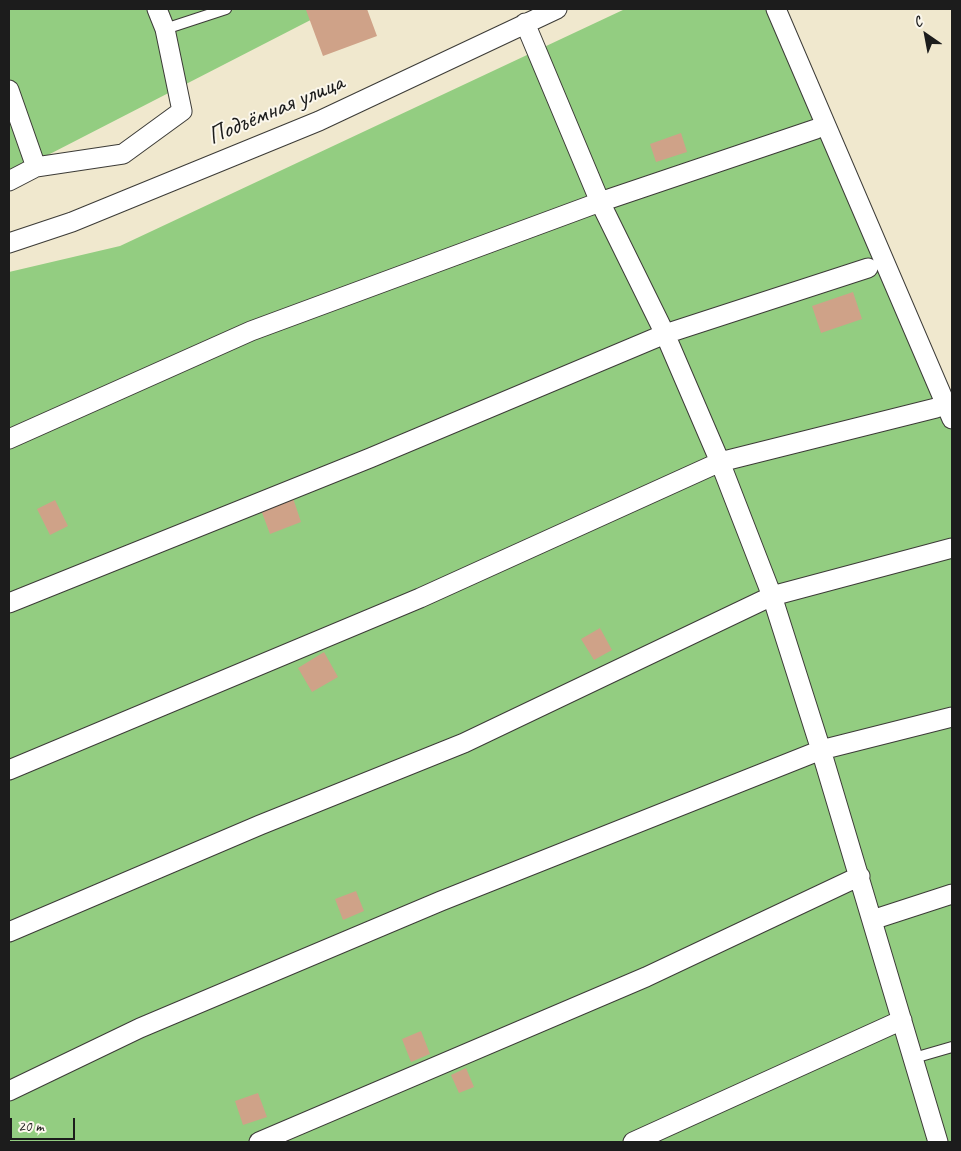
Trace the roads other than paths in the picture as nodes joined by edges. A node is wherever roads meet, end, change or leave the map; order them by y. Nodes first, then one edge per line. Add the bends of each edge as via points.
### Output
1 (157, 9) edge
2 (226, 9) edge
3 (556, 9) edge
4 (776, 9) edge
5 (525, 23) junction
6 (165, 29) junction
7 (9, 90) edge
8 (816, 129) dead end
9 (36, 167) junction
10 (9, 182) edge
11 (600, 202) junction
12 (9, 243) edge
13 (868, 268) dead end
14 (665, 334) junction
15 (936, 408) dead end
16 (952, 419) edge
17 (9, 439) edge
18 (720, 462) junction
19 (952, 548) edge
20 (772, 596) junction
21 (9, 603) edge
22 (952, 717) edge
23 (821, 750) junction
24 (9, 770) edge
25 (860, 876) junction
26 (952, 894) edge
27 (872, 920) junction
28 (9, 932) edge
29 (902, 1020) junction
30 (952, 1047) edge
31 (914, 1058) junction
32 (9, 1091) edge
33 (259, 1142) edge
34 (633, 1142) edge
35 (938, 1142) edge

1 - 6 street
2 - 6 lane
3 - 5 street, Подъёмная улица
4 - 16 street
5 - 11 street
5 - 12 street, Подъёмная улица via 319,121 72,222
6 - 9 street via 182,111 123,154
7 - 9 street
8 - 11 street
9 - 10 street
11 - 14 street
11 - 17 street via 251,331
13 - 14 street
14 - 18 street
14 - 21 street via 370,458
15 - 18 street
18 - 20 street
18 - 24 street via 420,598
19 - 20 street
20 - 23 street
20 - 28 street via 464,743 260,825
22 - 23 street
23 - 25 street
23 - 32 street via 442,901 140,1028
25 - 27 street
25 - 33 street via 646,977
26 - 27 street
27 - 29 street
29 - 31 street
29 - 34 street
30 - 31 lane
31 - 35 street

